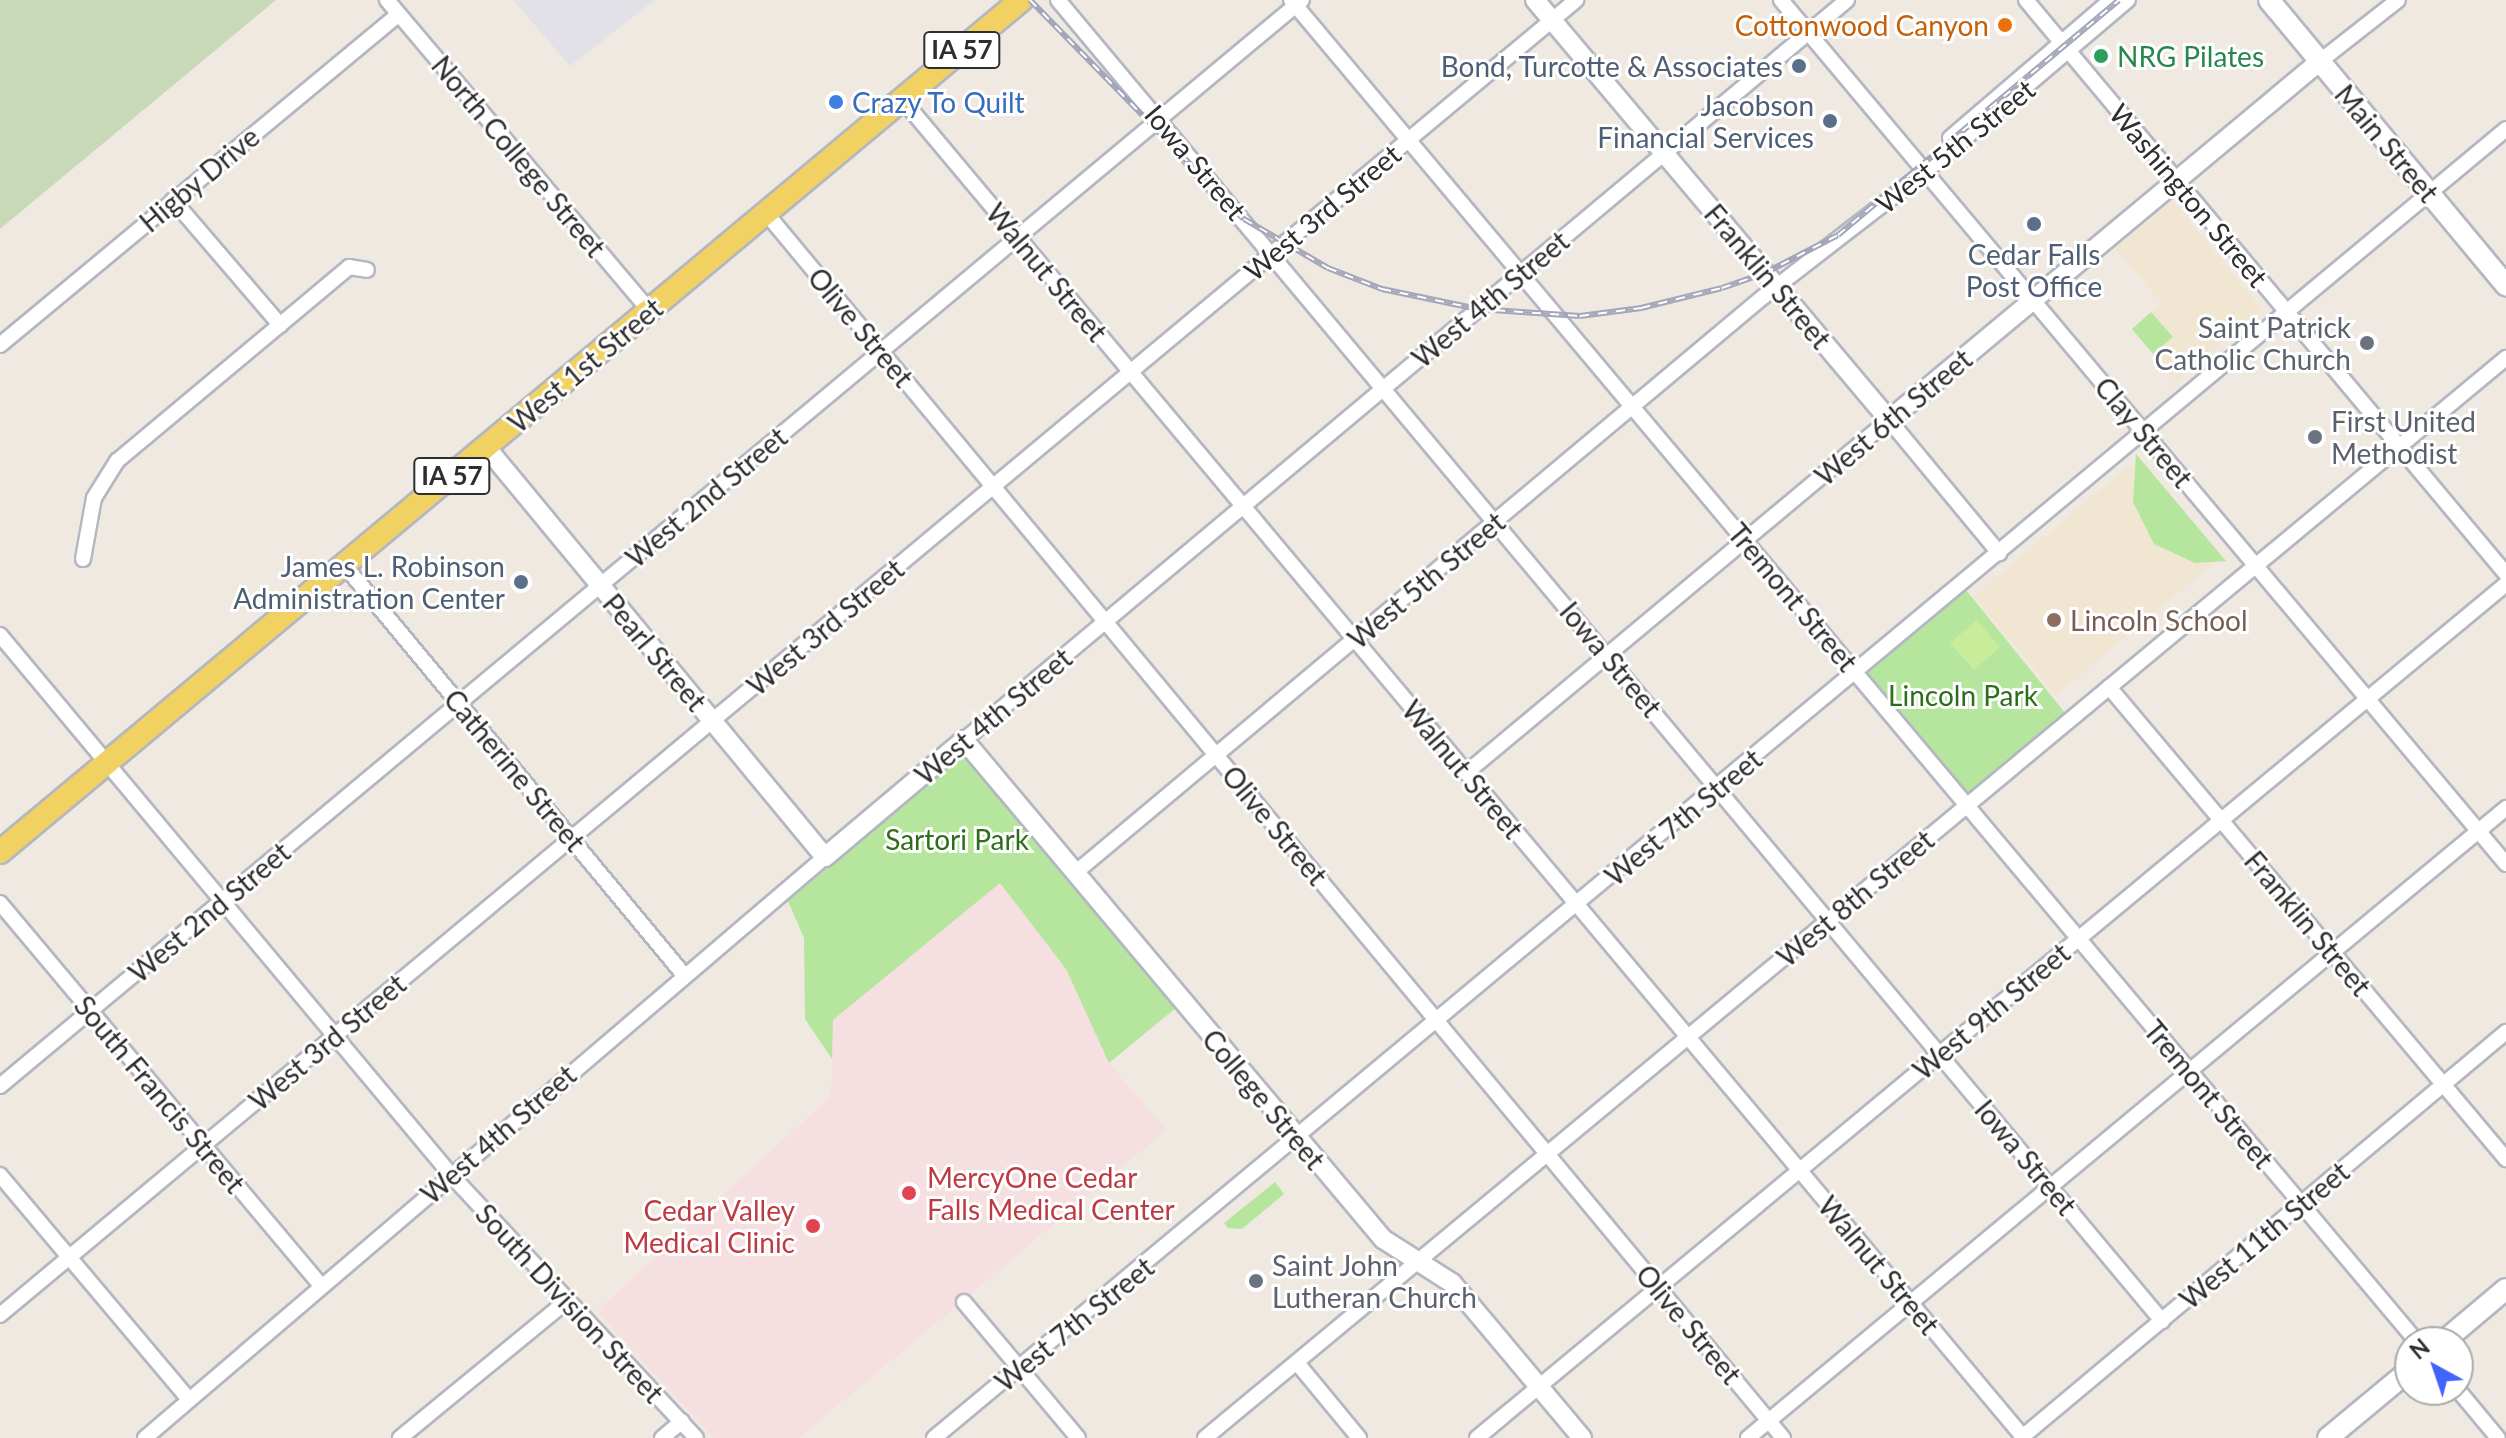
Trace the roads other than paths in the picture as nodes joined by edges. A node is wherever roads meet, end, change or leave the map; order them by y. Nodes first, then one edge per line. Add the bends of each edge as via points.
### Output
1 (387, 0) edge
2 (1021, 0) edge
3 (1058, 0) edge
4 (1535, 0) edge
5 (1576, 0) edge
6 (1781, 0) edge
7 (1847, 0) edge
8 (2026, 0) edge
9 (2111, 0) edge
10 (2128, 0) edge
11 (2269, 0) edge
12 (2398, 0) edge
13 (1296, 2) edge
14 (399, 14) junction
15 (1552, 20) junction
16 (1808, 32) junction
17 (2065, 47) junction
18 (2319, 62) junction
19 (902, 99) junction
20 (1160, 118) junction
21 (2506, 129) edge
22 (1408, 140) junction
23 (1664, 153) junction
24 (1922, 168) junction
25 (2177, 180) junction
26 (2430, 194) junction
27 (173, 200) junction
28 (766, 213) junction
29 (1018, 237) junction
30 (1273, 253) junction
31 (367, 270) dead end
32 (1520, 274) junction
33 (2506, 285) edge
34 (1776, 286) junction
35 (2033, 300) junction
36 (650, 311) junction
37 (2287, 312) junction
38 (280, 325) junction
39 (0, 345) edge
40 (881, 351) junction
41 (2506, 358) edge
42 (1130, 372) junction
43 (1385, 387) junction
44 (1633, 407) junction
45 (1889, 420) junction
46 (2144, 433) junction
47 (2399, 446) junction
48 (486, 447) junction
49 (993, 486) junction
50 (1243, 506) junction
51 (1496, 521) junction
52 (1746, 540) junction
53 (1999, 553) junction
54 (83, 559) dead end
55 (345, 566) junction
56 (2256, 566) junction
57 (2506, 574) edge
58 (2506, 584) edge
59 (600, 585) junction
60 (1105, 621) junction
61 (0, 635) edge
62 (1355, 639) junction
63 (1607, 655) junction
64 (1856, 673) junction
65 (2109, 687) junction
66 (2367, 699) junction
67 (459, 703) junction
68 (712, 721) junction
69 (964, 740) junction
70 (1216, 755) junction
71 (107, 762) junction
72 (1466, 773) junction
73 (1718, 788) junction
74 (1967, 805) junction
75 (2506, 808) edge
76 (2221, 820) junction
77 (2478, 831) junction
78 (571, 839) junction
79 (0, 852) edge
80 (825, 857) junction
81 (2506, 864) edge
82 (1075, 873) junction
83 (221, 901) junction
84 (0, 903) edge
85 (1578, 905) junction
86 (1828, 920) junction
87 (2079, 939) junction
88 (2332, 953) junction
89 (684, 975) junction
90 (90, 1011) junction
91 (1438, 1022) junction
92 (2506, 1032) edge
93 (335, 1036) junction
94 (1688, 1037) junction
95 (1939, 1054) junction
96 (2190, 1071) junction
97 (2443, 1085) junction
98 (0, 1086) edge
99 (1298, 1139) junction
100 (203, 1146) junction
101 (1547, 1153) junction
102 (2506, 1159) edge
103 (1800, 1170) junction
104 (0, 1175) edge
105 (451, 1175) junction
106 (2050, 1187) junction
107 (2301, 1204) junction
108 (69, 1257) junction
109 (1416, 1264) junction
110 (320, 1285) junction
111 (1658, 1287) junction
112 (2506, 1289) edge
113 (568, 1300) junction
114 (964, 1302) dead end
115 (1911, 1303) junction
116 (0, 1315) edge
117 (2162, 1321) junction
118 (2404, 1326) edge
119 (2462, 1326) edge
120 (1298, 1364) junction
121 (1020, 1369) junction
122 (2394, 1383) edge
123 (1539, 1387) junction
124 (188, 1398) junction
125 (2471, 1406) edge
126 (682, 1421) junction
127 (1769, 1421) junction
128 (145, 1438) edge
129 (400, 1438) edge
130 (662, 1438) edge
131 (696, 1438) edge
132 (934, 1438) edge
133 (1078, 1438) edge
134 (1205, 1438) edge
135 (1359, 1438) edge
136 (1477, 1438) edge
137 (1582, 1438) edge
138 (1748, 1438) edge
139 (1783, 1438) edge
140 (2023, 1438) edge
141 (2328, 1438) edge
142 (2498, 1438) edge

1 - 14 street, North College Street
2 - 19 main road, West 1st Street / IA 57
3 - 20 street, Iowa Street
4 - 15 street, Franklin Street
5 - 15 street, West 3rd Street
6 - 16 street, Clay Street
7 - 16 street, West 4th Street
8 - 17 street, Washington Street
9 - 17 street, West 5th Street
10 - 17 street, West 5th Street
11 - 18 main road, Main Street
12 - 18 street
13 - 20 street, West 2nd Street
13 - 22 street, Tremont Street
14 - 27 street, Higby Drive
14 - 36 street, North College Street
15 - 22 street, West 3rd Street
15 - 23 street, Franklin Street
16 - 23 street, West 4th Street
16 - 24 street, Clay Street
17 - 24 street, West 5th Street
17 - 25 street, Washington Street
18 - 25 street, West 6th Street
18 - 26 main road, Main Street
19 - 28 main road, West 1st Street / IA 57
19 - 29 street, Walnut Street
20 - 29 street, West 2nd Street
20 - 30 street, Iowa Street
21 - 26 street, West 7th Street
22 - 30 street, West 3rd Street
22 - 32 street, Tremont Street
23 - 32 street, West 4th Street
23 - 34 street, Franklin Street
24 - 34 street, West 5th Street
24 - 35 street, Clay Street
25 - 35 street, West 6th Street
25 - 37 street, Washington Street
26 - 33 main road, Main Street
26 - 37 street, West 7th Street
27 - 38 street
27 - 39 street, Higby Drive
28 - 36 main road, West 1st Street / IA 57
28 - 40 street, Olive Street
29 - 40 street, West 2nd Street
29 - 42 street, Walnut Street
30 - 42 street, West 3rd Street
30 - 43 street, Iowa Street
31 - 38 street via 349,267
32 - 43 street, West 4th Street
32 - 44 street, Tremont Street
34 - 44 street, West 5th Street
34 - 45 street, Franklin Street
35 - 45 street, West 6th Street
35 - 46 street, Clay Street
36 - 48 main road, West 1st Street / IA 57
37 - 46 street, West 7th Street
37 - 47 street, Washington Street
38 - 54 street via 107,472 89,513
40 - 49 street, Olive Street
40 - 59 street, West 2nd Street
41 - 47 street, West 8th Street
42 - 49 street, West 3rd Street
42 - 50 street, Walnut Street
43 - 50 street, West 4th Street
43 - 51 street, Iowa Street
44 - 51 street, West 5th Street
44 - 52 street, Tremont Street
45 - 52 street, West 6th Street
45 - 53 street, Franklin Street
46 - 53 street, West 7th Street
46 - 56 street, Clay Street
47 - 56 street, West 8th Street
47 - 57 street, Washington Street
48 - 55 main road, West 1st Street / IA 57
48 - 59 street, Pearl Street
49 - 60 street, Olive Street
49 - 68 street, West 3rd Street
50 - 60 street, West 4th Street
50 - 62 street, Walnut Street
51 - 62 street, West 5th Street
51 - 63 street, Iowa Street
52 - 63 street, West 6th Street
52 - 64 street, Tremont Street
53 - 64 street, West 7th Street
55 - 67 street, Catherine Street
55 - 71 main road, West 1st Street / IA 57
56 - 65 street, West 8th Street
56 - 66 street, Clay Street
58 - 66 street, West 9th Street
59 - 67 street, West 2nd Street
59 - 68 street, Pearl Street
60 - 69 street, West 4th Street
60 - 70 street, Olive Street
61 - 71 street, South Division Street
62 - 70 street, West 5th Street
62 - 72 street, Walnut Street
63 - 72 street, West 6th Street
63 - 73 street, Iowa Street
64 - 73 street, West 7th Street
64 - 74 street, Tremont Street
65 - 74 street, West 8th Street
65 - 76 street, Franklin Street
66 - 76 street, West 9th Street
66 - 77 street, Clay Street
67 - 78 street, Catherine Street
67 - 83 street, West 2nd Street
68 - 78 street, West 3rd Street
68 - 80 street, Pearl Street
69 - 80 street, West 4th Street
69 - 82 street, College Street
70 - 82 street, West 5th Street
70 - 91 street, Olive Street
71 - 79 main road, West 1st Street / IA 57
71 - 83 street, South Division Street
72 - 85 street, Walnut Street
73 - 85 street, West 7th Street
73 - 86 street, Iowa Street
74 - 86 street, West 8th Street
74 - 87 street, Tremont Street
75 - 77 street
76 - 87 street, West 9th Street
76 - 88 street, Franklin Street
77 - 81 street, Clay Street
77 - 88 street
78 - 89 street, Catherine Street
78 - 93 street, West 3rd Street
80 - 89 street, West 4th Street
82 - 99 street, College Street
83 - 90 street, West 2nd Street
83 - 93 street, South Division Street
84 - 90 street, South Francis Street
85 - 91 street, West 7th Street
85 - 94 street, Walnut Street
86 - 94 street, West 8th Street
86 - 95 street, Iowa Street
87 - 95 street, West 9th Street
87 - 96 street, Tremont Street
88 - 96 street
88 - 97 street, Franklin Street
89 - 105 street, West 4th Street
90 - 98 street, West 2nd Street
90 - 100 street, South Francis Street
91 - 99 street, West 7th Street
91 - 101 street, Olive Street
92 - 97 street, West 11th Street
93 - 100 street, West 3rd Street
93 - 105 street, South Division Street
94 - 101 street, West 8th Street
94 - 103 street, Walnut Street
95 - 103 street, West 9th Street
95 - 106 street, Iowa Street
96 - 106 street
96 - 107 street, Tremont Street
97 - 102 street, Franklin Street
97 - 107 street, West 11th Street
99 - 109 street, College Street via 1383,1239
99 - 121 street, West 7th Street
100 - 108 street, West 3rd Street
100 - 110 street, South Francis Street
101 - 109 street, West 8th Street
101 - 111 street, Olive Street
103 - 111 street, West 9th Street
103 - 115 street, Walnut Street
104 - 108 street
105 - 110 street, West 4th Street
105 - 113 street, South Division Street
106 - 115 street
106 - 117 street, Iowa Street
107 - 117 street, West 11th Street
107 - 118 street, Tremont Street
108 - 116 street, West 3rd Street
108 - 124 street
109 - 120 street, West 8th Street
109 - 123 street, College Street via 1452,1283
110 - 124 street, West 4th Street
111 - 123 street, West 9th Street
111 - 127 street, Olive Street
112 - 119 main road
113 - 126 street, South Division Street
113 - 129 street
114 - 121 street
115 - 127 street
115 - 140 street, Walnut Street
117 - 140 street, West 11th Street
120 - 134 street, West 8th Street
120 - 135 street
121 - 132 street, West 7th Street
121 - 133 street
122 - 141 main road
123 - 136 street, West 9th Street
123 - 137 street, College Street
124 - 128 street, West 4th Street
125 - 142 street
126 - 130 street
126 - 131 street, South Division Street
127 - 138 street
127 - 139 street, Olive Street

